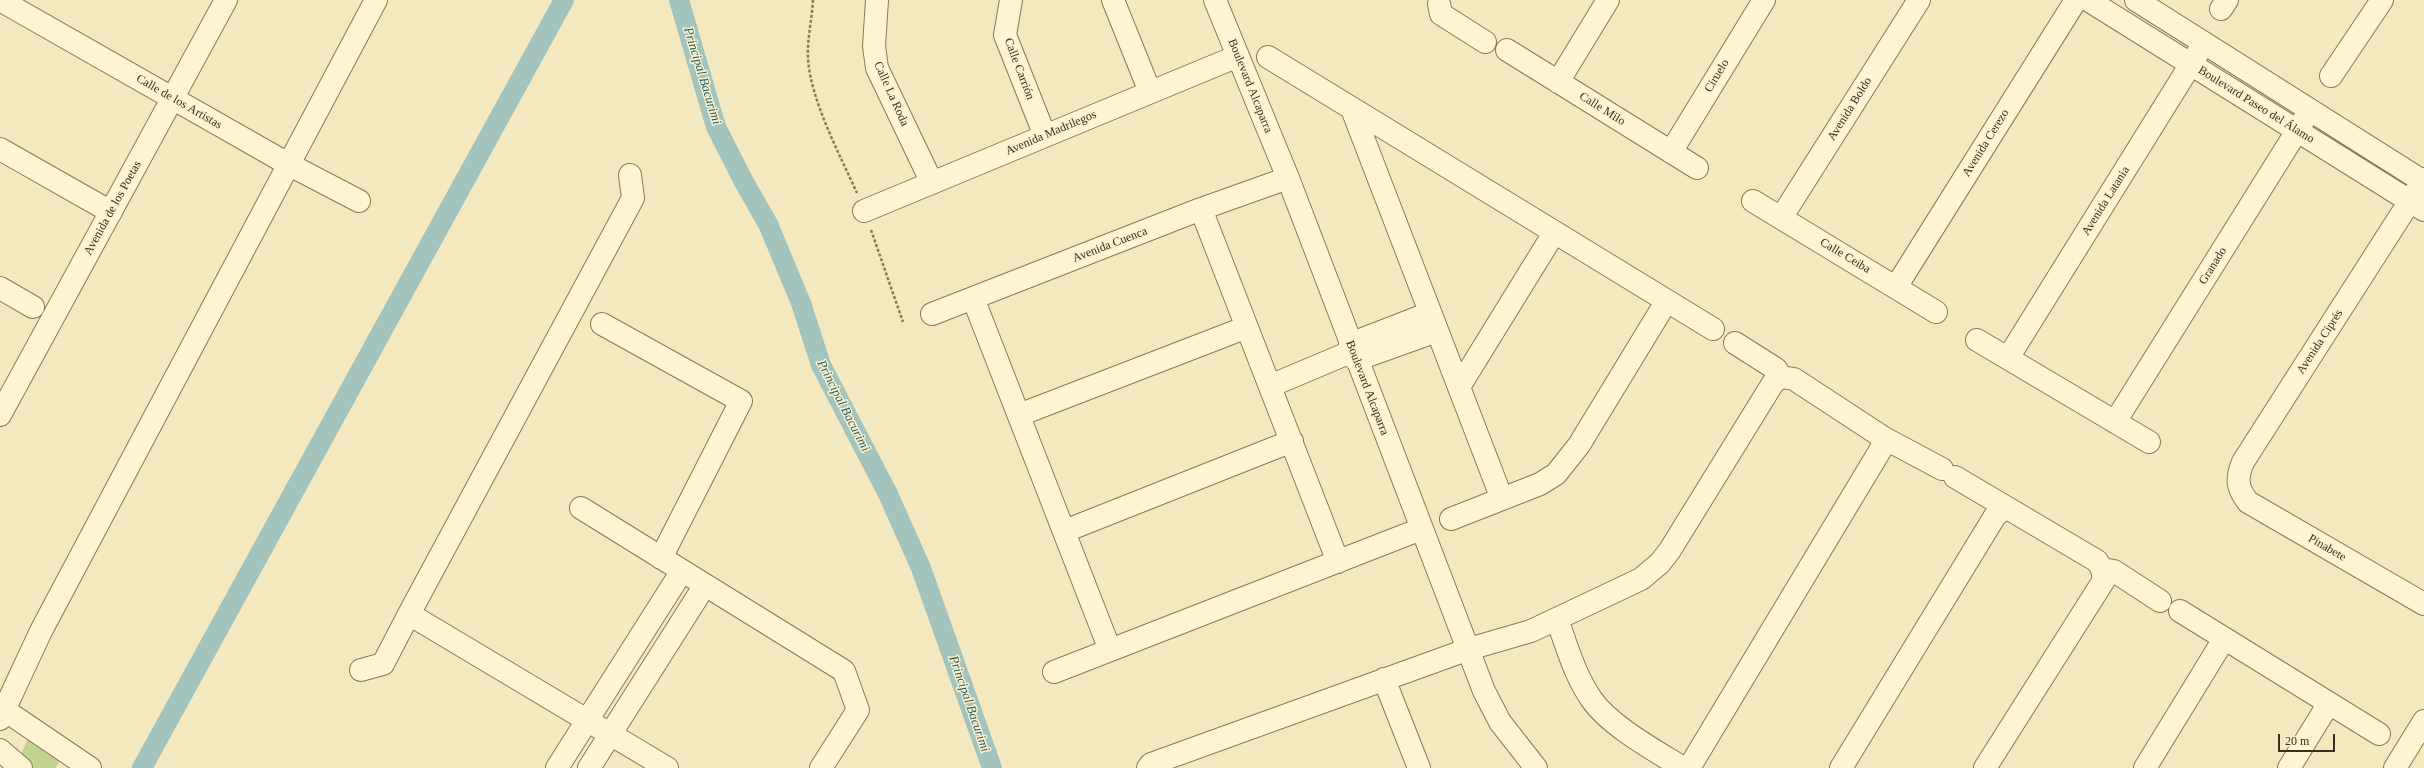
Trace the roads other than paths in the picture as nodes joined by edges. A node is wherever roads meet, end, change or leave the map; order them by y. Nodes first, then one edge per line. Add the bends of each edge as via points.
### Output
1 (0, 0) edge
2 (226, 0) edge
3 (376, 0) edge
4 (877, 0) edge
5 (1011, 0) edge
6 (1113, 0) edge
7 (1215, 0) edge
8 (1608, 0) edge
9 (1764, 0) edge
10 (1919, 0) edge
11 (2076, 0) edge
12 (2088, 0) edge
13 (2136, 0) edge
14 (2382, 0) edge
15 (1439, 1) edge
16 (1485, 42) dead end
17 (2204, 43) junction
18 (1507, 50) dead end
19 (1238, 56) junction
20 (1268, 57) dead end
21 (2190, 64) junction
22 (2331, 76) dead end
23 (1558, 82) junction
24 (1150, 92) junction
25 (172, 98) junction
26 (1352, 109) junction
27 (2310, 110) junction
28 (2297, 131) junction
29 (1045, 136) junction
30 (0, 148) edge
31 (1671, 152) junction
32 (288, 164) junction
33 (1697, 168) dead end
34 (630, 175) dead end
35 (1288, 178) junction
36 (2424, 181) edge
37 (932, 183) junction
38 (359, 201) dead end
39 (1753, 201) dead end
40 (2417, 206) edge
41 (1201, 209) junction
42 (864, 211) road end
43 (111, 212) junction
44 (1781, 218) junction
45 (1554, 233) junction
46 (1896, 287) junction
47 (0, 288) edge
48 (973, 298) junction
49 (1666, 302) junction
50 (33, 307) dead end
51 (1936, 312) dead end
52 (932, 314) dead end
53 (1434, 322) junction
54 (602, 324) dead end
55 (1247, 327) junction
56 (1713, 329) dead end
57 (1977, 340) dead end
58 (1735, 343) dead end
59 (1353, 352) junction
60 (2008, 358) junction
61 (1781, 377) junction
62 (1270, 386) junction
63 (1459, 387) junction
64 (0, 415) edge
65 (1019, 415) junction
66 (2115, 422) junction
67 (1884, 438) junction
68 (1292, 441) junction
69 (2149, 442) dead end
70 (2238, 485) joint
71 (1502, 499) junction
72 (581, 508) dead end
73 (2006, 508) junction
74 (1451, 519) dead end
75 (1421, 529) junction
76 (1065, 531) junction
77 (661, 558) junction
78 (1338, 562) junction
79 (2102, 568) junction
80 (682, 571) junction
81 (705, 585) junction
82 (2160, 601) dead end
83 (2424, 604) edge
84 (2180, 612) dead end
85 (409, 614) junction
86 (1557, 618) junction
87 (2224, 639) junction
88 (1469, 649) junction
89 (1110, 650) junction
90 (361, 670) dead end
91 (1054, 672) dead end
92 (1384, 679) junction
93 (2329, 704) junction
94 (1, 712) edge
95 (589, 720) junction
96 (2424, 721) edge
97 (610, 732) junction
98 (2379, 734) dead end
99 (0, 750) edge
100 (87, 767) edge
101 (21, 768) edge
102 (557, 768) edge
103 (589, 768) edge
104 (667, 768) edge
105 (821, 768) edge
106 (1148, 768) edge
107 (1419, 768) edge
108 (1536, 768) edge
109 (1683, 768) edge
110 (1689, 768) edge
111 (1841, 768) edge
112 (1986, 768) edge
113 (2145, 768) edge
114 (2289, 768) edge
115 (2395, 768) edge

1 - 25 street, Calle de los Artistas
2 - 25 street, Avenida de los Poetas
3 - 32 street
4 - 37 street, Calle La Roda via 874,51 877,68
5 - 29 street, Calle Carrión via 1005,34
6 - 24 street
7 - 19 street, Boulevard Alcaparra
8 - 23 street
9 - 31 street, Ciruelo
10 - 44 street, Avenida Boldo
11 - 46 street, Avenida Cerezo
12 - 21 street, Boulevard Paseo del Álamo
13 - 17 street, Boulevard Paseo del Álamo
14 - 22 street
15 - 16 street via 1441,14
17 - 21 street, Avenida Latania
17 - 27 street, Boulevard Paseo del Álamo
18 - 23 street, Calle Milo
19 - 24 street, Avenida Madrilegos
19 - 35 street, Boulevard Alcaparra
20 - 26 street
21 - 28 street, Boulevard Paseo del Álamo
21 - 60 street, Avenida Latania
23 - 31 street, Calle Milo
24 - 29 street, Avenida Madrilegos
25 - 32 street, Calle de los Artistas
25 - 43 street, Avenida de los Poetas
26 - 45 street
26 - 53 street
27 - 28 street, Granado
27 - 36 street, Boulevard Paseo del Álamo
28 - 40 street, Boulevard Paseo del Álamo
28 - 66 street, Granado
29 - 37 street, Avenida Madrilegos
30 - 43 street
31 - 33 street, Calle Milo
32 - 38 street, Calle de los Artistas
32 - 94 street via 41,631
34 - 85 street via 633,198
35 - 41 street, Avenida Cuenca
35 - 59 street, Boulevard Alcaparra
36 - 40 street, Avenida Ciprés
37 - 42 street, Avenida Madrilegos
39 - 44 street, Calle Ceiba
40 - 70 street, Avenida Ciprés via 2243,462 2237,477
41 - 48 street, Avenida Cuenca
41 - 55 street
43 - 64 street, Avenida de los Poetas
44 - 46 street, Calle Ceiba
45 - 49 street
45 - 63 street
46 - 51 street, Calle Ceiba
47 - 50 street
48 - 52 street, Avenida Cuenca
48 - 65 street
49 - 56 street
49 - 71 street via 1579,445 1556,474 1540,484
53 - 59 street
53 - 63 street
54 - 77 street via 741,401
55 - 62 street
55 - 65 street
57 - 60 street
58 - 61 street via 1776,369
59 - 62 street
59 - 75 street, Boulevard Alcaparra
60 - 66 street
61 - 67 street via 1794,379
61 - 86 street via 1773,382 1660,563 1641,579
62 - 68 street
63 - 71 street
65 - 76 street
66 - 69 street
67 - 73 street
67 - 110 street via 1881,449
68 - 76 street
68 - 78 street
70 - 83 street, Pinabete via 2244,497 2252,504
71 - 74 street
72 - 77 street
73 - 79 street via 2097,562
73 - 111 street via 1995,516
75 - 78 street
75 - 88 street, Boulevard Alcaparra
76 - 89 street
77 - 80 street
78 - 89 street
79 - 82 street via 2114,571
79 - 112 street via 2104,580
80 - 81 street
80 - 95 street
81 - 97 street
81 - 105 street via 844,671 858,710
84 - 87 street
85 - 90 street via 382,664
85 - 95 street
86 - 88 street via 1531,631
86 - 109 street via 1573,667 1592,701 1621,727
87 - 93 street
87 - 113 street
88 - 92 street
88 - 108 street, Boulevard Alcaparra via 1484,691 1500,722
89 - 91 street
92 - 106 street via 1152,764
92 - 107 street
93 - 98 street
93 - 114 street
94 - 100 street
95 - 97 street
95 - 102 street
96 - 115 street
97 - 103 street
97 - 104 street
99 - 101 street

